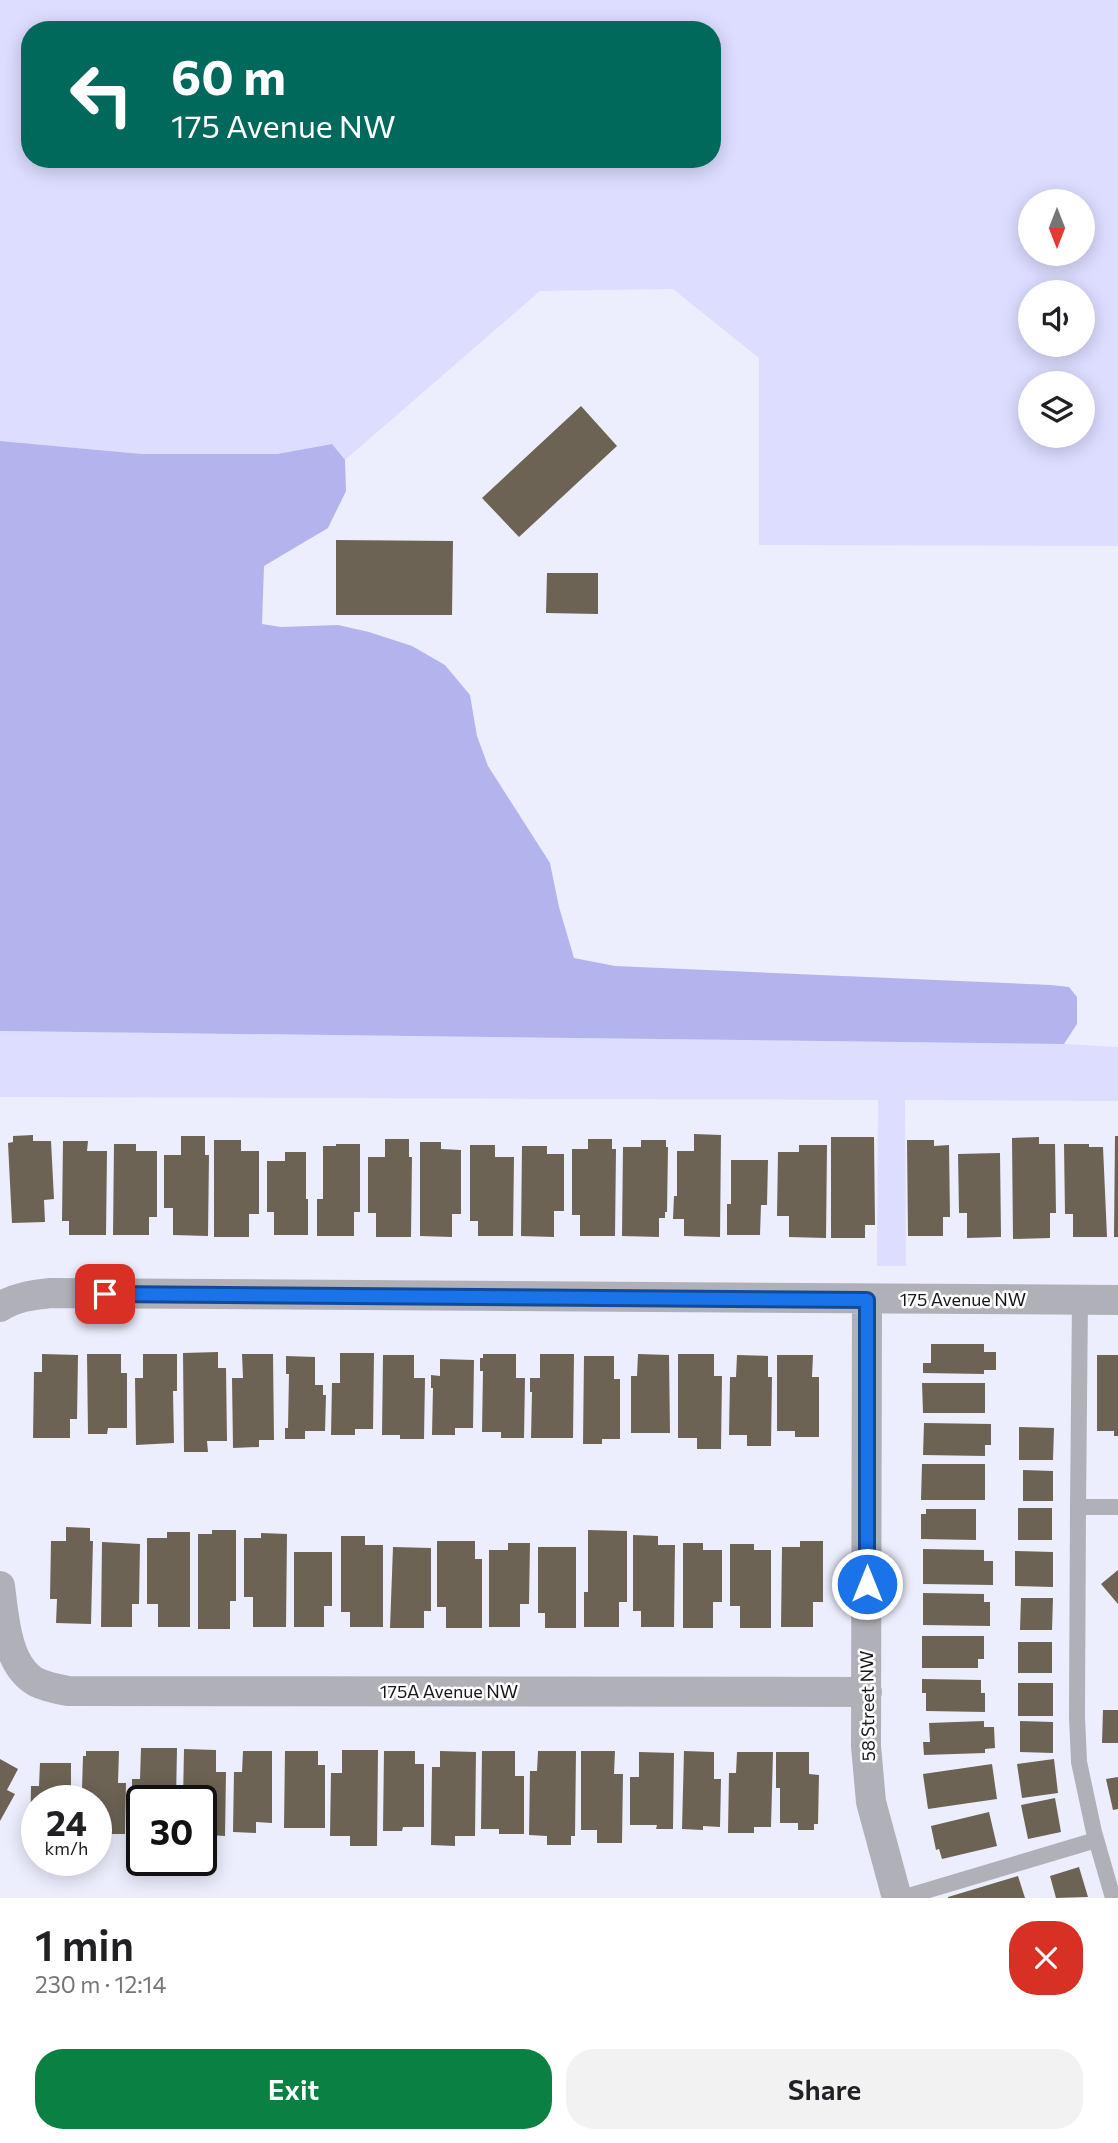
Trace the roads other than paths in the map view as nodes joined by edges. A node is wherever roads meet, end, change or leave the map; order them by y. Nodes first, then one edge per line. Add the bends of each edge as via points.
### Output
1 (867, 1300) junction
2 (1080, 1300) junction
3 (1118, 1300) edge
4 (5, 1304) edge
5 (1078, 1507) junction
6 (1118, 1507) edge
7 (0, 1586) edge
8 (867, 1692) junction
9 (1096, 1840) junction
10 (899, 1898) edge
11 (1113, 1898) edge

1 - 2 street, 175 Avenue NW
1 - 4 street, 175 Avenue NW via 51,1293
1 - 8 street, 58 Street NW
2 - 3 street, 175 Avenue NW
2 - 5 lane
5 - 6 lane
5 - 9 lane via 1079,1762
7 - 8 street, 175A Avenue NW via 4,1619 21,1668 33,1680 68,1691
8 - 10 street, 58 Street NW via 871,1802
9 - 10 lane
9 - 11 lane

